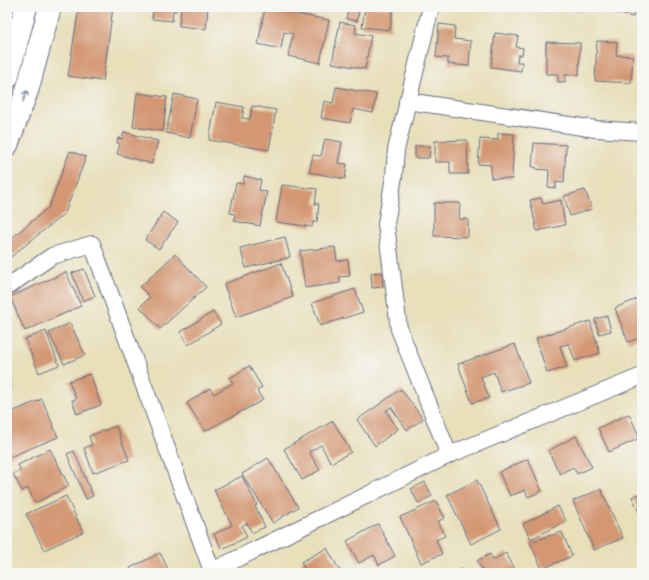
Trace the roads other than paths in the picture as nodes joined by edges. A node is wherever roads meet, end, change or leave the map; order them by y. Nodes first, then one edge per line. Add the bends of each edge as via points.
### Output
1 (26, 7) edge
2 (50, 7) edge
3 (431, 7) edge
4 (7, 78) edge
5 (407, 101) junction
6 (642, 132) edge
7 (7, 145) edge
8 (7, 287) edge
9 (642, 376) edge
10 (449, 456) junction
11 (213, 572) edge

1 - 4 main road
7 -> 2 main road via 27,91
3 - 5 street
5 - 6 street via 596,129
5 - 10 street via 396,150 386,224 399,329
8 - 11 street via 52,256 92,244
9 - 10 street
10 - 11 street

